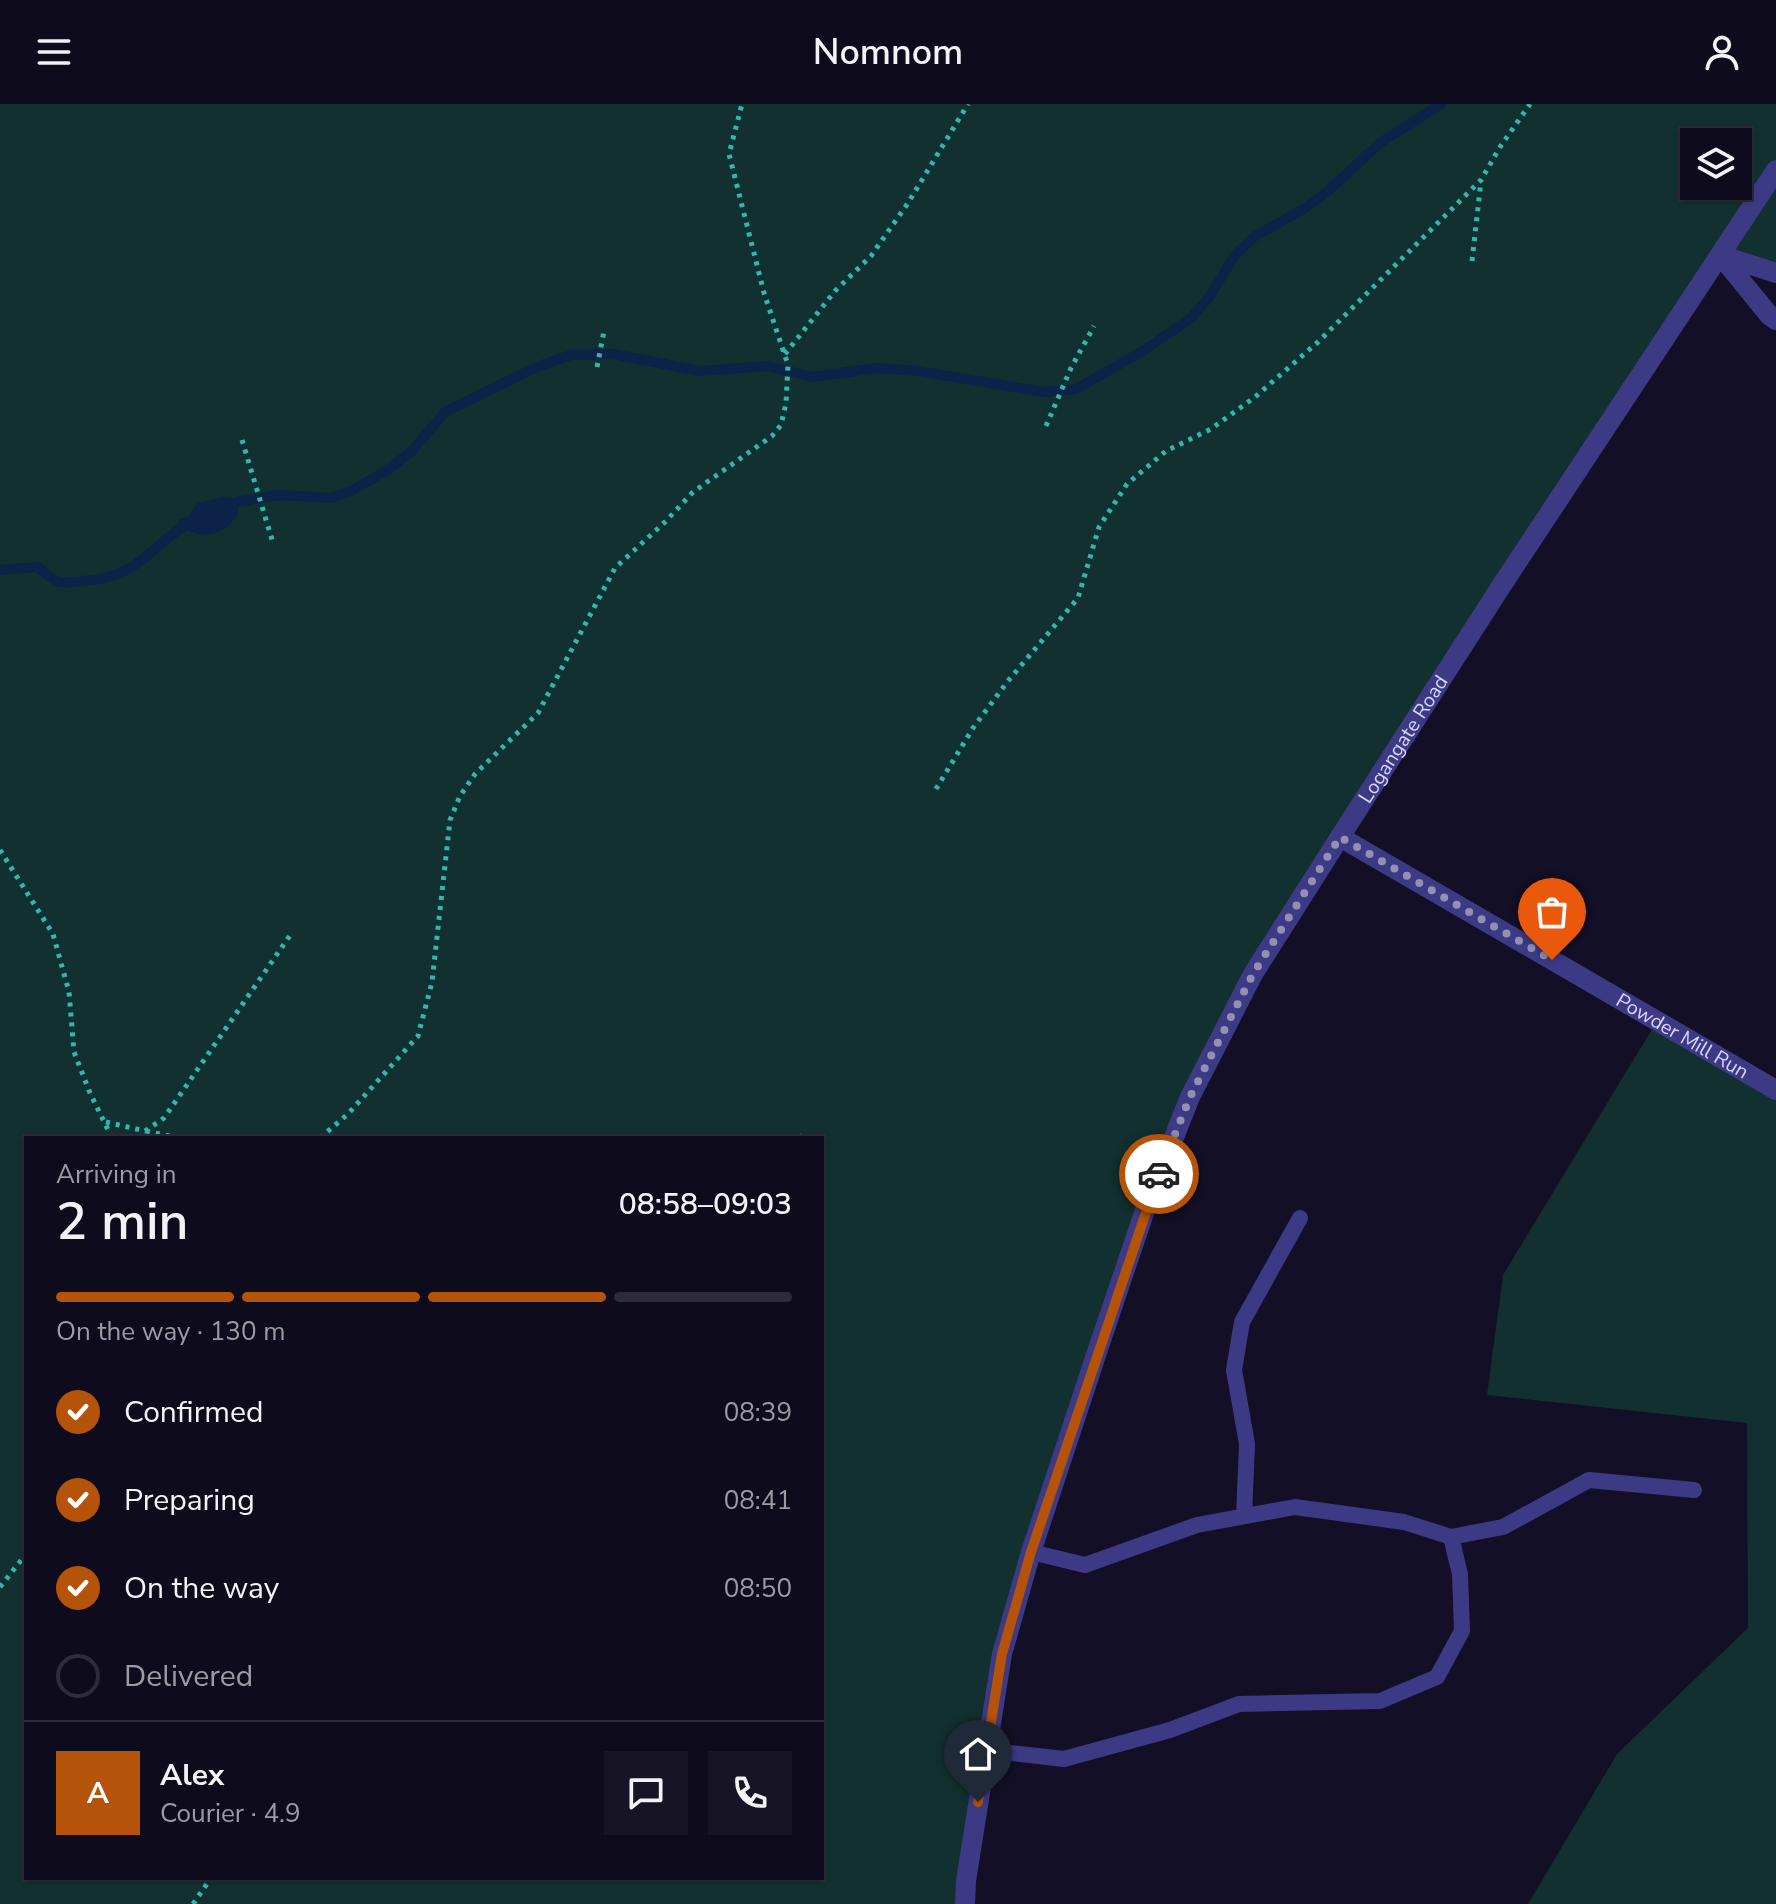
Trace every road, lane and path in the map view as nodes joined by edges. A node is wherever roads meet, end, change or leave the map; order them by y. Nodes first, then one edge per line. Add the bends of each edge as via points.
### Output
1 (742, 104) edge
2 (968, 104) edge
3 (1530, 104) edge
4 (1776, 170) edge
5 (1481, 180) junction
6 (1720, 255) junction
7 (1472, 261) dead end
8 (1776, 273) edge
9 (1776, 320) edge
10 (1094, 326) dead end
11 (604, 331) dead end
12 (784, 354) junction
13 (597, 367) dead end
14 (1046, 426) dead end
15 (242, 440) dead end
16 (273, 543) dead end
17 (936, 789) dead end
18 (1340, 837) junction
19 (0, 850) edge
20 (291, 934) dead end
21 (1776, 1090) edge
22 (105, 1122) junction
23 (804, 1130) dead end
24 (145, 1131) junction
25 (111, 1136) edge
26 (169, 1136) edge
27 (322, 1136) edge
28 (802, 1136) edge
29 (1300, 1218) dead end
30 (1694, 1490) dead end
31 (1244, 1516) junction
32 (1451, 1537) junction
33 (1031, 1552) junction
34 (24, 1557) edge
35 (0, 1587) edge
36 (986, 1750) junction
37 (210, 1880) edge
38 (193, 1904) edge
39 (965, 1904) edge

1 - 12 path via 729,154
2 - 12 path via 871,256
3 - 5 path
4 - 6 street, Logangate Road
5 - 7 path
5 - 17 path via 1255,397 1211,429 1166,451 1127,484 1099,527 1078,598 973,728
6 - 8 street
6 - 9 street
6 - 18 street, Logangate Road
10 - 14 path
11 - 13 path
12 - 27 path via 788,365 781,425 693,492 615,568 538,713 475,774 460,796 450,820 432,982 418,1036
15 - 16 path
18 - 21 street, Powder Mill Run
18 - 33 street, Logangate Road via 1253,974 1190,1097 1145,1210
19 - 22 path via 53,934 69,992 74,1052
20 - 24 path via 164,1118
22 - 24 path
22 - 25 path
23 - 28 path
24 - 26 path
29 - 31 lane via 1242,1322 1234,1370 1247,1444
30 - 32 lane via 1589,1480 1503,1527
31 - 32 lane via 1295,1507 1404,1522
31 - 33 lane via 1197,1525 1085,1565
32 - 36 lane via 1460,1574 1462,1631 1437,1677 1380,1701 1239,1704 1170,1730 1064,1759
33 - 36 street, Logangate Road via 1002,1654
34 - 35 path
36 - 39 street, Logangate Road
37 - 38 path

